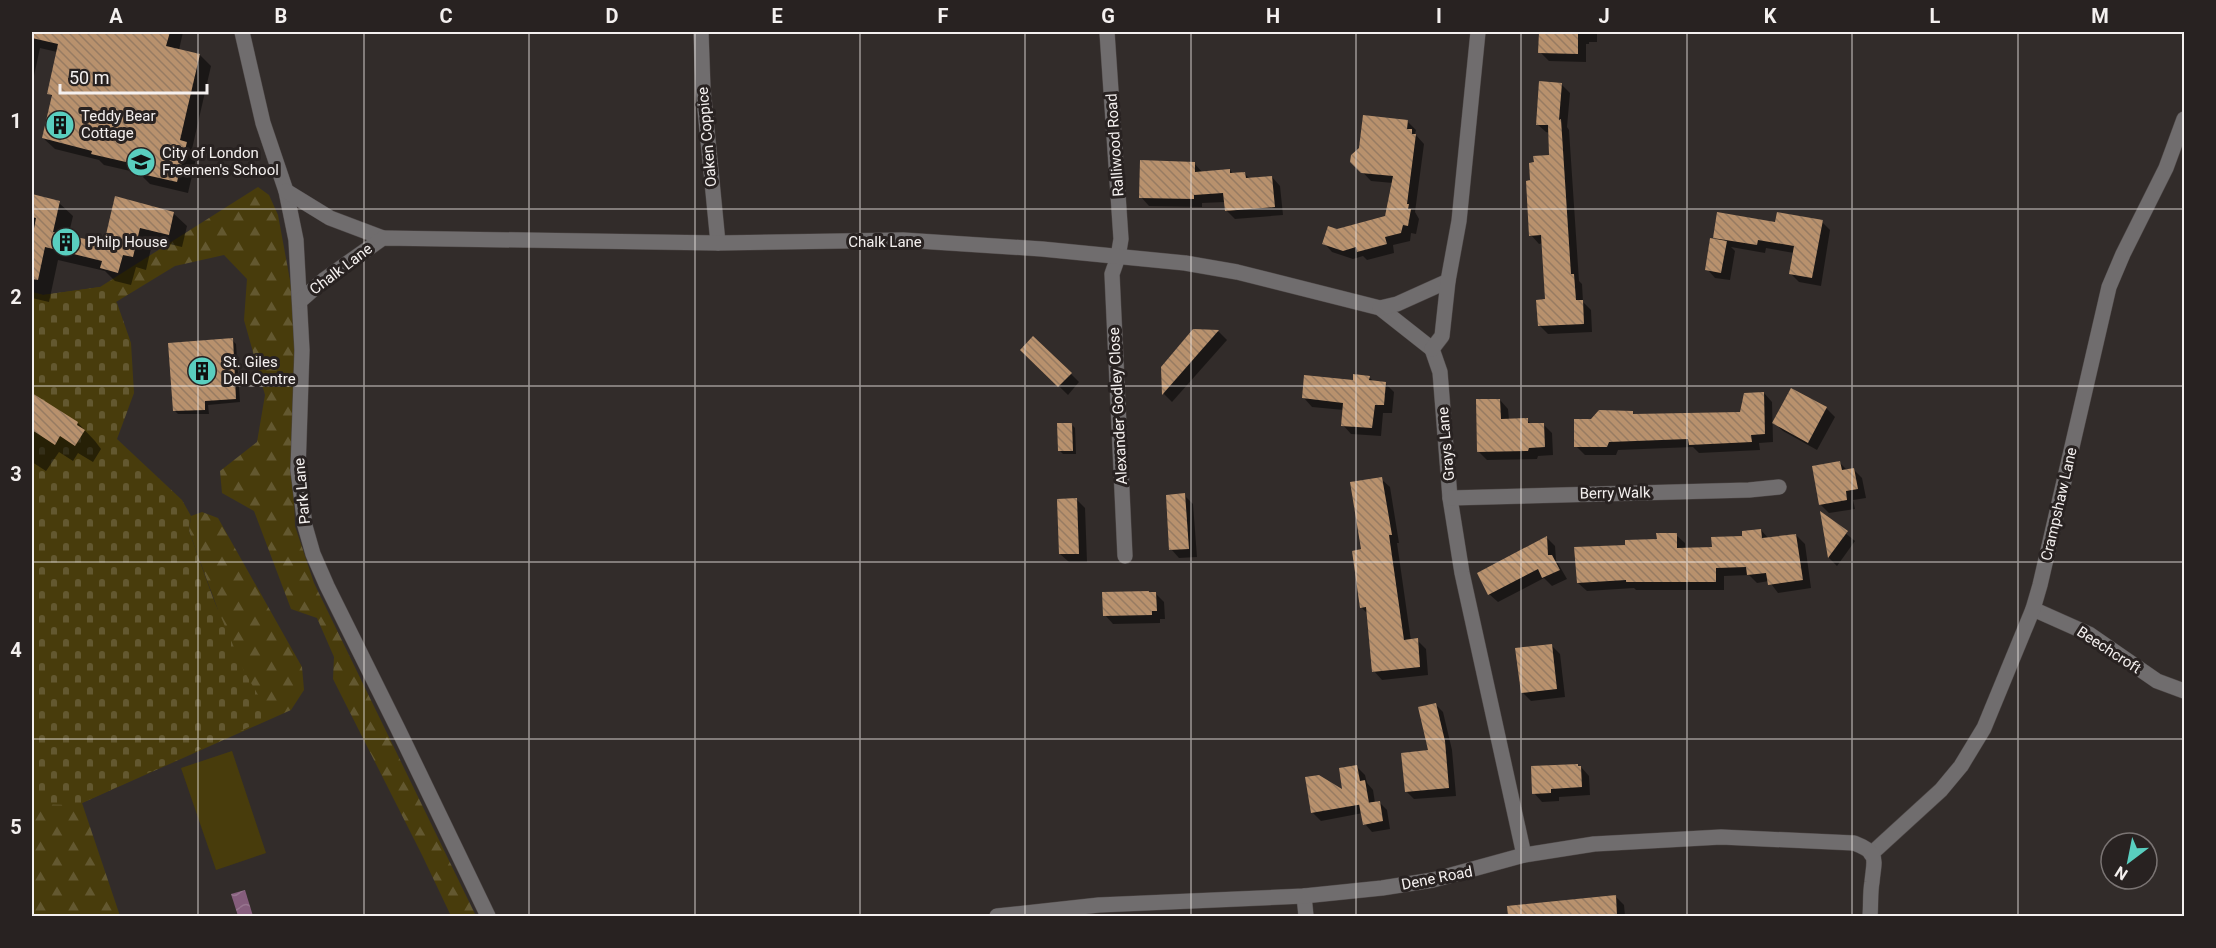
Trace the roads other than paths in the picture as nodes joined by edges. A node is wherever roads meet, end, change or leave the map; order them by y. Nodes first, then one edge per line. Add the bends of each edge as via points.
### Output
1 (242, 32) edge
2 (701, 32) edge
3 (1107, 32) edge
4 (1478, 32) edge
5 (2184, 118) edge
6 (285, 192) junction
7 (383, 238) junction
8 (718, 243) junction
9 (1118, 258) junction
10 (1448, 281) junction
11 (300, 301) junction
12 (1380, 308) junction
13 (1432, 350) junction
14 (1779, 487) dead end
15 (1450, 498) junction
16 (1125, 556) dead end
17 (2033, 609) junction
18 (2184, 691) edge
19 (1871, 854) junction
20 (1524, 855) junction
21 (1304, 896) junction
22 (488, 916) edge
23 (997, 916) edge
24 (1306, 916) edge
25 (1870, 916) edge

1 - 6 street, Park Lane via 263,123
2 - 8 street, Oaken Coppice
3 - 9 street, Ralliwood Road via 1121,239
4 - 10 street via 1459,221
5 - 17 street, Crampshaw Lane via 2166,168 2109,287
6 - 7 street, Chalk Lane via 330,218
6 - 11 street, Park Lane via 296,240
7 - 8 street, Chalk Lane
7 - 11 street, Chalk Lane
8 - 9 street, Chalk Lane via 903,240
9 - 12 street, Chalk Lane via 1237,272
9 - 16 street, Alexander Godley Close via 1112,274
10 - 12 street
10 - 13 street via 1442,336
11 - 22 street, Park Lane via 298,470 301,505 313,554
12 - 13 street, Chalk Lane
13 - 15 street, Grays Lane via 1440,372
14 - 15 street, Berry Walk
15 - 20 street, Grays Lane via 1462,573
17 - 18 street, Beechcroft via 2089,634 2157,681
17 - 19 street, Crampshaw Lane via 1984,728 1961,766 1941,790
19 - 20 street, Dene Road via 1854,843 1721,837 1594,844
19 - 25 street via 1876,862
20 - 21 street, Dene Road via 1433,880
21 - 23 street, Dene Road via 1099,905
21 - 24 street

